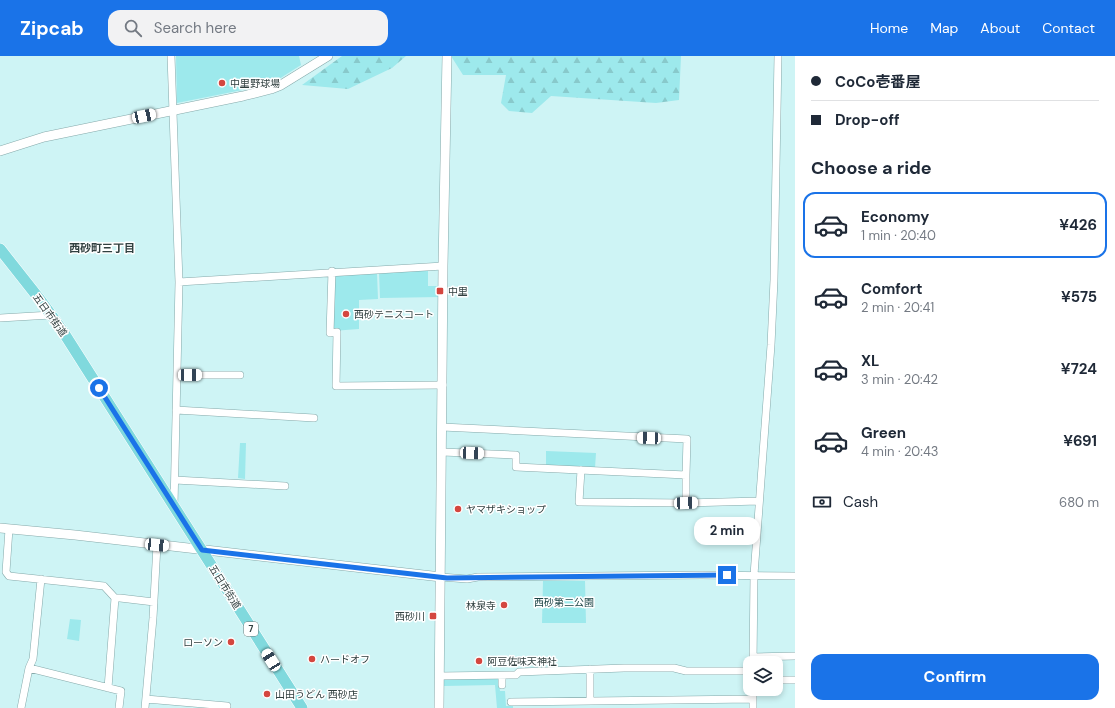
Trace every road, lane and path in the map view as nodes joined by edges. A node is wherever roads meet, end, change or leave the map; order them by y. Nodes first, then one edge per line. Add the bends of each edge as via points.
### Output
1 (171, 56) edge
2 (328, 56) edge
3 (447, 56) edge
4 (778, 56) edge
5 (173, 110) junction
6 (0, 151) edge
7 (0, 249) edge
8 (443, 266) junction
9 (332, 271) junction
10 (179, 282) junction
11 (52, 315) junction
12 (0, 318) edge
13 (177, 375) junction
14 (240, 375) dead end
15 (443, 385) junction
16 (176, 410) junction
17 (314, 418) dead end
18 (442, 427) junction
19 (442, 452) junction
20 (581, 470) junction
21 (686, 475) junction
22 (175, 480) junction
23 (286, 486) dead end
24 (759, 501) junction
25 (686, 503) junction
26 (174, 507) junction
27 (5, 529) edge
28 (157, 545) junction
29 (202, 550) junction
30 (754, 575) junction
31 (795, 576) edge
32 (441, 577) junction
33 (41, 579) junction
34 (115, 598) junction
35 (154, 602) junction
36 (753, 656) edge
37 (795, 656) edge
38 (783, 657) edge
39 (29, 668) junction
40 (590, 670) junction
41 (743, 671) edge
42 (439, 676) junction
43 (502, 676) junction
44 (783, 680) edge
45 (795, 680) edge
46 (502, 685) dead end
47 (108, 688) junction
48 (753, 696) edge
49 (146, 699) junction
50 (753, 699) junction
51 (590, 701) junction
52 (512, 702) dead end
53 (227, 706) dead end
54 (21, 708) edge
55 (119, 708) edge
56 (145, 708) edge
57 (302, 708) edge
58 (439, 708) edge
59 (753, 708) edge

1 - 5 street
2 - 5 street via 290,80 270,89
3 - 8 street
4 - 24 street via 771,345
5 - 6 street via 44,137
5 - 10 street
7 - 11 main road, 五日市街道 / 7
8 - 9 street
8 - 15 street
9 - 10 street
9 - 15 street via 330,332 337,332 336,386
10 - 13 street
11 - 12 street
11 - 26 main road, 五日市街道 / 7
13 - 14 street via 227,379
13 - 16 street
15 - 18 street
16 - 17 street
16 - 22 street
18 - 19 street
18 - 21 street via 687,439
19 - 20 street via 516,454 516,466
19 - 32 street
20 - 21 street
20 - 25 street via 579,502
21 - 25 street
22 - 23 street
22 - 26 street
24 - 25 street
24 - 30 street
26 - 29 main road, 五日市街道 / 7
27 - 28 street
27 - 33 street via 6,572 9,576
28 - 29 street
28 - 35 street
29 - 32 street
29 - 57 main road, 五日市街道 / 7
30 - 31 street
30 - 32 street via 467,579
30 - 36 street
32 - 42 street
33 - 34 street via 104,586
33 - 39 street via 33,659
34 - 35 street
34 - 47 street
35 - 49 street
37 - 38 street
39 - 47 street
39 - 54 street
40 - 41 street via 674,668 686,671
40 - 43 street via 519,672 516,675
40 - 51 street
42 - 43 street
42 - 58 street
43 - 46 street
44 - 45 street
47 - 55 street via 122,691
48 - 50 street
49 - 53 street
49 - 56 street
50 - 51 street
50 - 59 street
51 - 52 street

